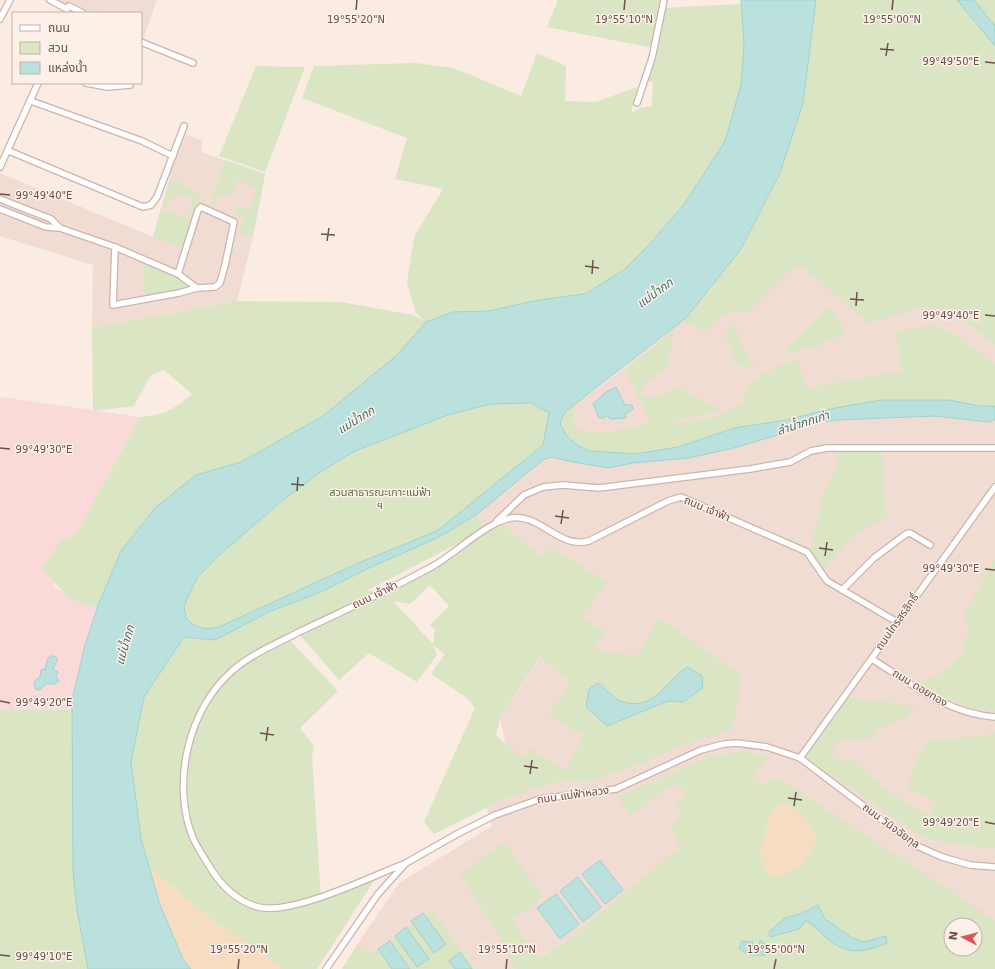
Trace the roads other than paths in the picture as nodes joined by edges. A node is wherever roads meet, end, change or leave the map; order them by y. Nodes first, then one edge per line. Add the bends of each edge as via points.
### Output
1 (10, 0) edge
2 (50, 0) edge
3 (74, 0) edge
4 (664, 0) edge
5 (67, 10) edge
6 (78, 12) edge
7 (0, 19) edge
8 (142, 42) edge
9 (193, 64) dead end
10 (38, 84) edge
11 (92, 84) edge
12 (130, 85) dead end
13 (31, 101) junction
14 (637, 103) dead end
15 (184, 126) dead end
16 (9, 151) junction
17 (173, 156) junction
18 (0, 167) edge
19 (0, 199) edge
20 (0, 209) edge
21 (60, 228) junction
22 (115, 247) junction
23 (178, 274) junction
24 (197, 288) junction
25 (995, 448) edge
26 (995, 487) edge
27 (497, 521) junction
28 (930, 545) dead end
29 (842, 590) junction
30 (897, 622) junction
31 (872, 659) junction
32 (995, 717) edge
33 (800, 758) junction
34 (406, 863) junction
35 (995, 867) edge
36 (342, 946) junction
37 (326, 969) edge
38 (330, 969) edge

1 - 7 street
2 - 5 street
3 - 5 street
4 - 14 street via 652,58
5 - 6 street
8 - 9 street
10 - 13 street
11 - 12 street via 108,87
13 - 16 street
13 - 17 street via 142,141
15 - 17 street
16 - 17 street via 143,207 151,205 157,196
16 - 18 street
19 - 21 street via 51,219
20 - 21 street via 46,227
21 - 22 street
22 - 23 street
22 - 24 street via 113,305
23 - 24 street
23 - 24 street via 201,207 234,222 220,283 215,287
25 - 27 street via 827,448 811,451 790,462 750,470 599,488 563,485 543,487 524,495
26 - 30 street, ถนนไกรสรสิทธิ์
27 - 29 street, ถนน เจ้าฟ้า via 514,517 530,520 567,541 578,544 681,497 807,552 827,581
27 - 34 street, ถนน เจ้าฟ้า via 450,557 265,650 232,671 211,693 195,725 185,765 184,802 193,838 214,875 238,899 259,907 300,903
28 - 29 street via 910,533 906,534 874,558
29 - 30 street, ถนน เจ้าฟ้า
30 - 31 street, ถนนไกรสรสิทธิ์
31 - 32 street, ถนน ดอยทอง via 948,706
31 - 33 street, ถนนไกรสรสิทธิ์
33 - 34 street, ถนน แม่ฟ้าหลวง via 767,747 737,743 714,746 616,789 540,798 495,814
33 - 35 street, ถนน วินิจฉัยกุล via 915,845 942,857 970,865
34 - 36 street, ถนน แม่ฟ้าหลวง via 378,894
36 - 37 street, ถนน แม่ฟ้าหลวง
36 - 38 street, ถนน แม่ฟ้าหลวง

